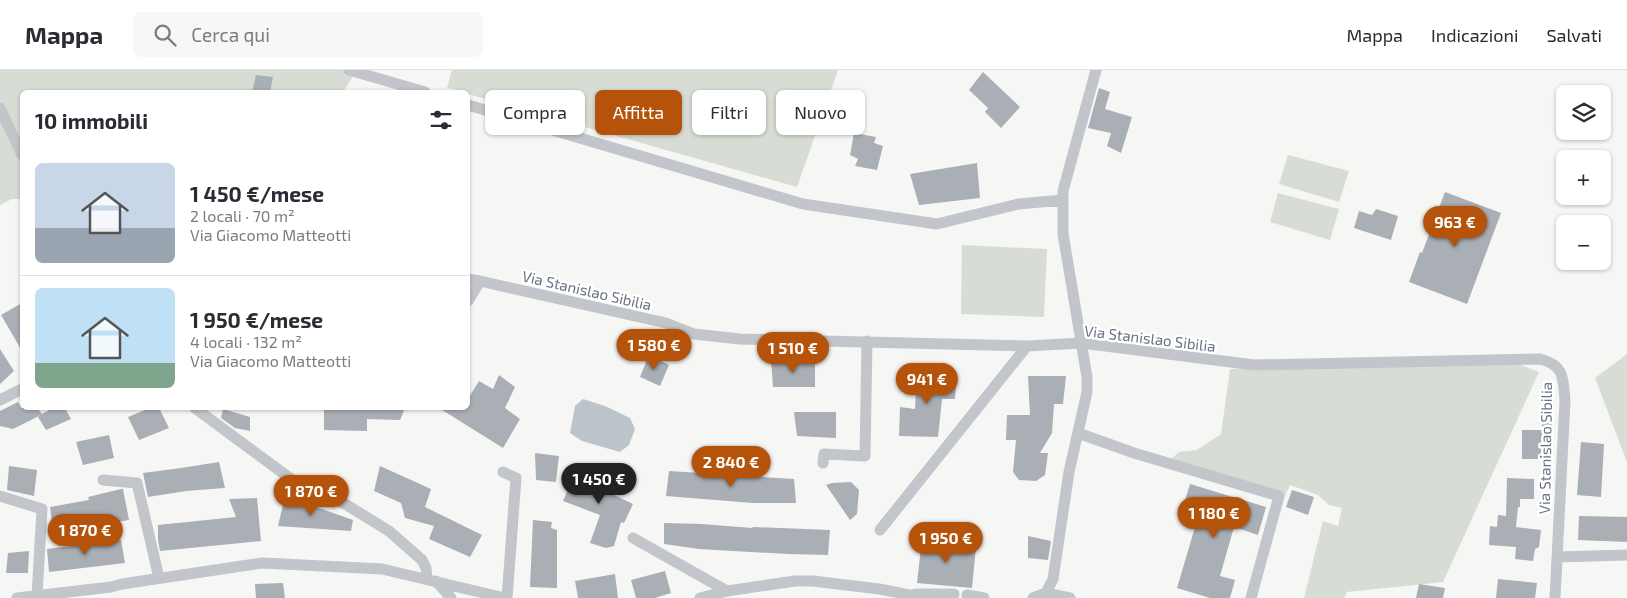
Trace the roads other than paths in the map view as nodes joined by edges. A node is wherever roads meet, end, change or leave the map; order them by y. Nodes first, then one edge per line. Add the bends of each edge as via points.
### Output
1 (349, 70) edge
2 (1096, 70) edge
3 (419, 90) edge
4 (470, 106) edge
5 (0, 108) edge
6 (20, 151) edge
7 (1063, 200) junction
8 (470, 278) edge
9 (480, 281) junction
10 (470, 298) edge
11 (867, 341) junction
12 (1082, 343) junction
13 (1027, 346) junction
14 (20, 390) edge
15 (0, 400) edge
16 (198, 410) edge
17 (1078, 433) junction
18 (823, 463) dead end
19 (503, 472) dead end
20 (103, 480) dead end
21 (0, 496) edge
22 (880, 530) dead end
23 (633, 538) dead end
24 (1627, 555) edge
25 (1557, 557) junction
26 (159, 578) junction
27 (431, 580) junction
28 (112, 592) edge
29 (727, 592) junction
30 (1046, 593) junction
31 (470, 594) edge
32 (911, 594) junction
33 (954, 594) dead end
34 (967, 595) dead end
35 (37, 596) junction
36 (17, 598) edge
37 (451, 598) edge
38 (506, 598) edge
39 (700, 598) edge
40 (925, 598) edge
41 (984, 598) edge
42 (1033, 598) edge
43 (1070, 598) edge
44 (1251, 598) edge
45 (1556, 598) edge

1 - 3 street
2 - 7 street
4 - 7 street via 803,204 937,224 1018,204
5 - 6 street
7 - 12 street via 1063,234
8 - 9 street, Via Stanislao Sibilia
9 - 10 street
9 - 11 street, Via Stanislao Sibilia via 666,323 694,334 740,339
11 - 13 street, Via Stanislao Sibilia
11 - 18 street via 865,456 824,454
12 - 13 street, Via Stanislao Sibilia
12 - 17 street via 1087,392
12 - 25 street, Via Stanislao Sibilia via 1254,365 1547,360 1562,372 1565,401
13 - 22 street
14 - 15 street
16 - 27 street via 291,478 345,504 389,531 422,560
17 - 30 street via 1053,579
17 - 44 street via 1279,496
19 - 38 street via 516,478
20 - 26 street via 137,483
21 - 35 street via 42,509
23 - 29 street
24 - 25 street
25 - 45 street, Via Stanislao Sibilia
26 - 27 street via 262,563 382,569
26 - 28 street
27 - 31 street
27 - 37 street
28 - 35 street
29 - 32 street via 795,580
29 - 39 street
30 - 42 street
30 - 43 street
31 - 38 street
32 - 33 street
32 - 40 street
34 - 41 street
35 - 36 street

